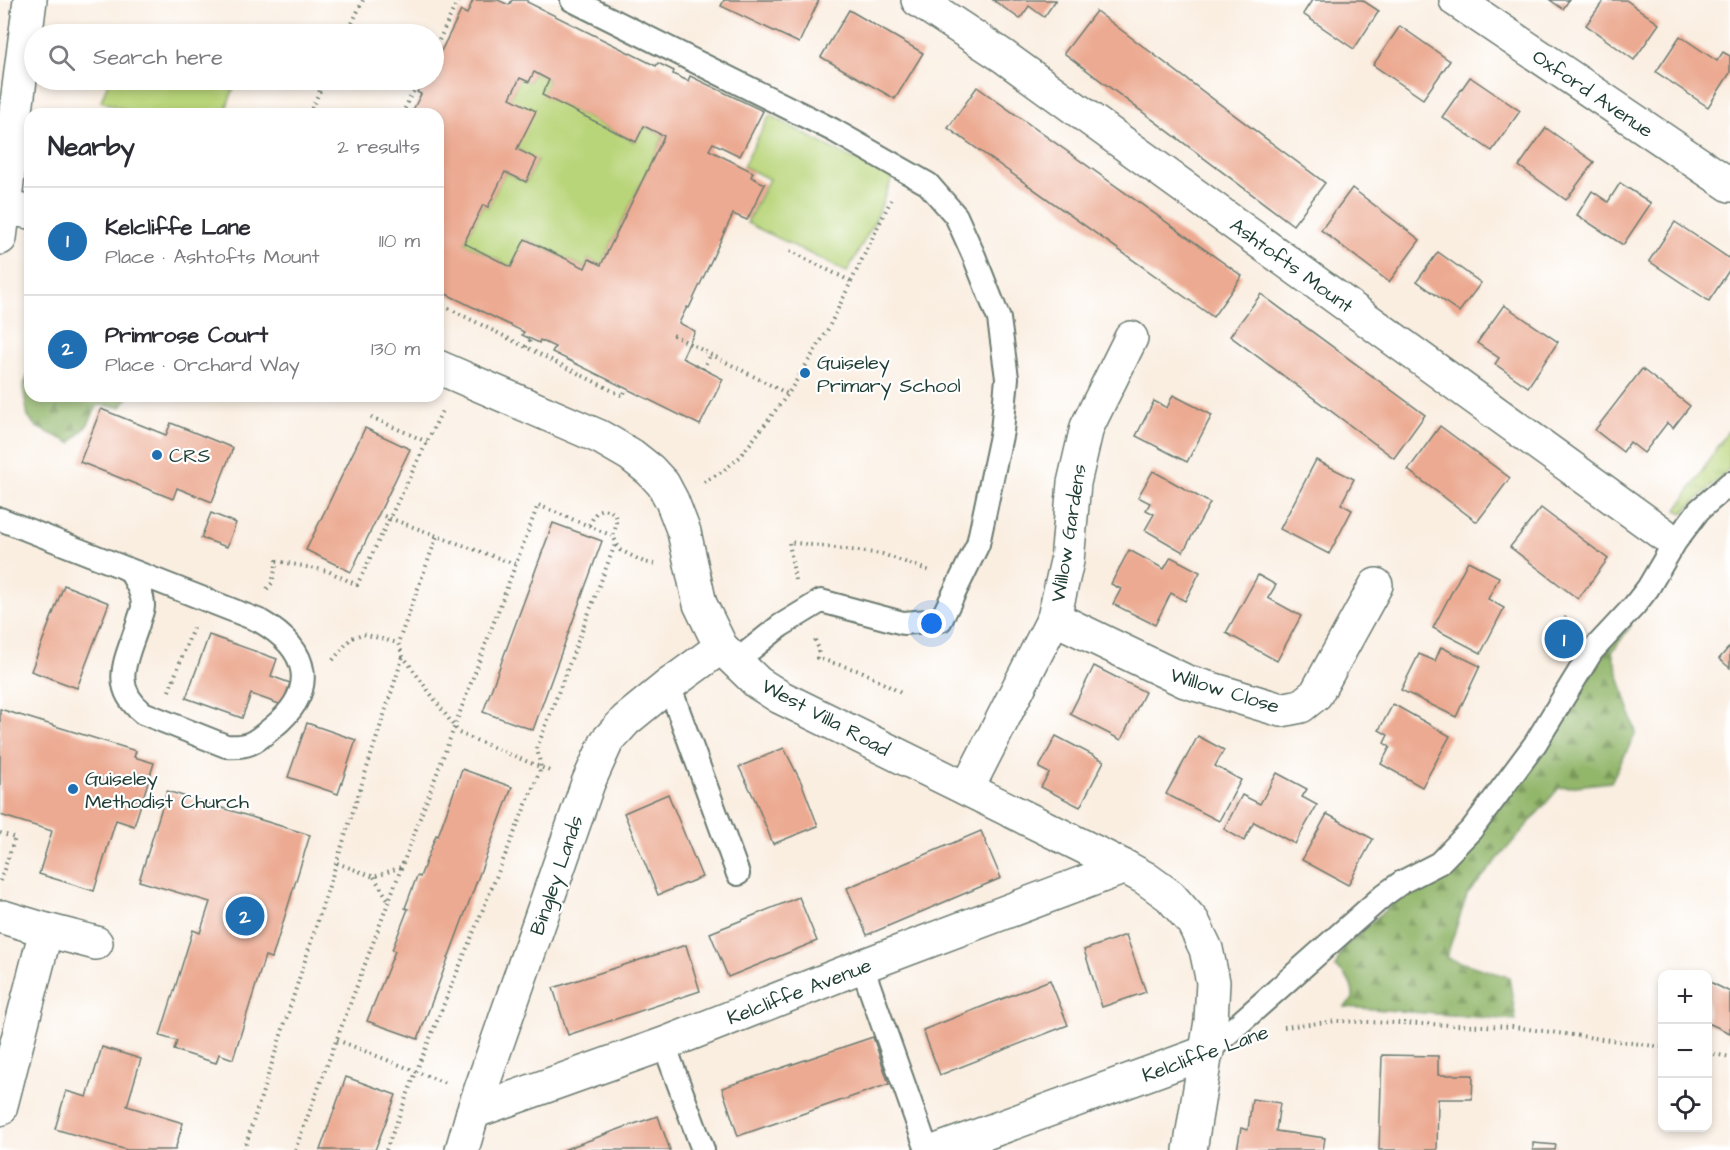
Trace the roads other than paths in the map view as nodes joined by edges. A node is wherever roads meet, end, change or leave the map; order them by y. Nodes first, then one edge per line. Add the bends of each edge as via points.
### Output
1 (30, 0) edge
2 (572, 0) edge
3 (918, 0) edge
4 (1456, 0) edge
5 (24, 24) edge
6 (24, 26) edge
7 (9, 91) edge
8 (5, 157) edge
9 (1730, 185) edge
10 (11, 219) edge
11 (1131, 338) dead end
12 (448, 372) edge
13 (1730, 483) edge
14 (0, 519) edge
15 (1669, 538) junction
16 (130, 571) junction
17 (1376, 585) dead end
18 (1054, 618) junction
19 (728, 655) junction
20 (669, 685) junction
21 (967, 789) junction
22 (1125, 867) junction
23 (738, 874) dead end
24 (3, 917) dead end
25 (46, 930) junction
26 (96, 943) dead end
27 (862, 966) junction
28 (664, 1044) junction
29 (1207, 1052) junction
30 (476, 1104) junction
31 (0, 1109) edge
32 (943, 1149) edge
33 (462, 1150) edge
34 (703, 1150) edge
35 (1190, 1150) edge

1 - 5 street
2 - 19 lane via 833,130 928,184 956,216 999,319 1007,378 1002,431 978,544 941,620 903,623 821,602
3 - 15 street, Ashtofts Mount via 1003,56
4 - 9 street, Oxford Avenue
6 - 7 street
7 - 8 street
8 - 10 street
11 - 18 street, Willow Gardens via 1086,427 1074,483 1067,561
12 - 19 street, West Villa Road via 631,454 663,484 684,532 700,604
13 - 15 lane
14 - 16 lane
15 - 29 lane via 1648,588 1592,651 1535,744 1472,829 1439,863 1384,895
16 - 16 lane via 279,632 294,649 302,667 303,687 283,720 253,743 226,746 143,713 133,705 122,682 143,607 140,588
17 - 18 street, Willow Close via 1316,694 1301,706 1281,710 1185,681
18 - 21 street, Willow Gardens
19 - 20 street, Bingley Lands
19 - 21 street, West Villa Road via 780,697
20 - 23 lane
20 - 30 street, Bingley Lands via 607,741 588,783
21 - 22 street, West Villa Road
22 - 27 street, Kelcliffe Avenue
22 - 29 street, West Villa Road via 1170,897 1193,922 1206,949 1214,982
24 - 25 street
25 - 26 street
25 - 31 street
27 - 28 street, Kelcliffe Avenue
27 - 32 lane
28 - 30 street, Kelcliffe Avenue
28 - 34 lane
29 - 32 street, Kelcliffe Lane
29 - 35 street, West Villa Road
30 - 33 street, Bingley Lands

